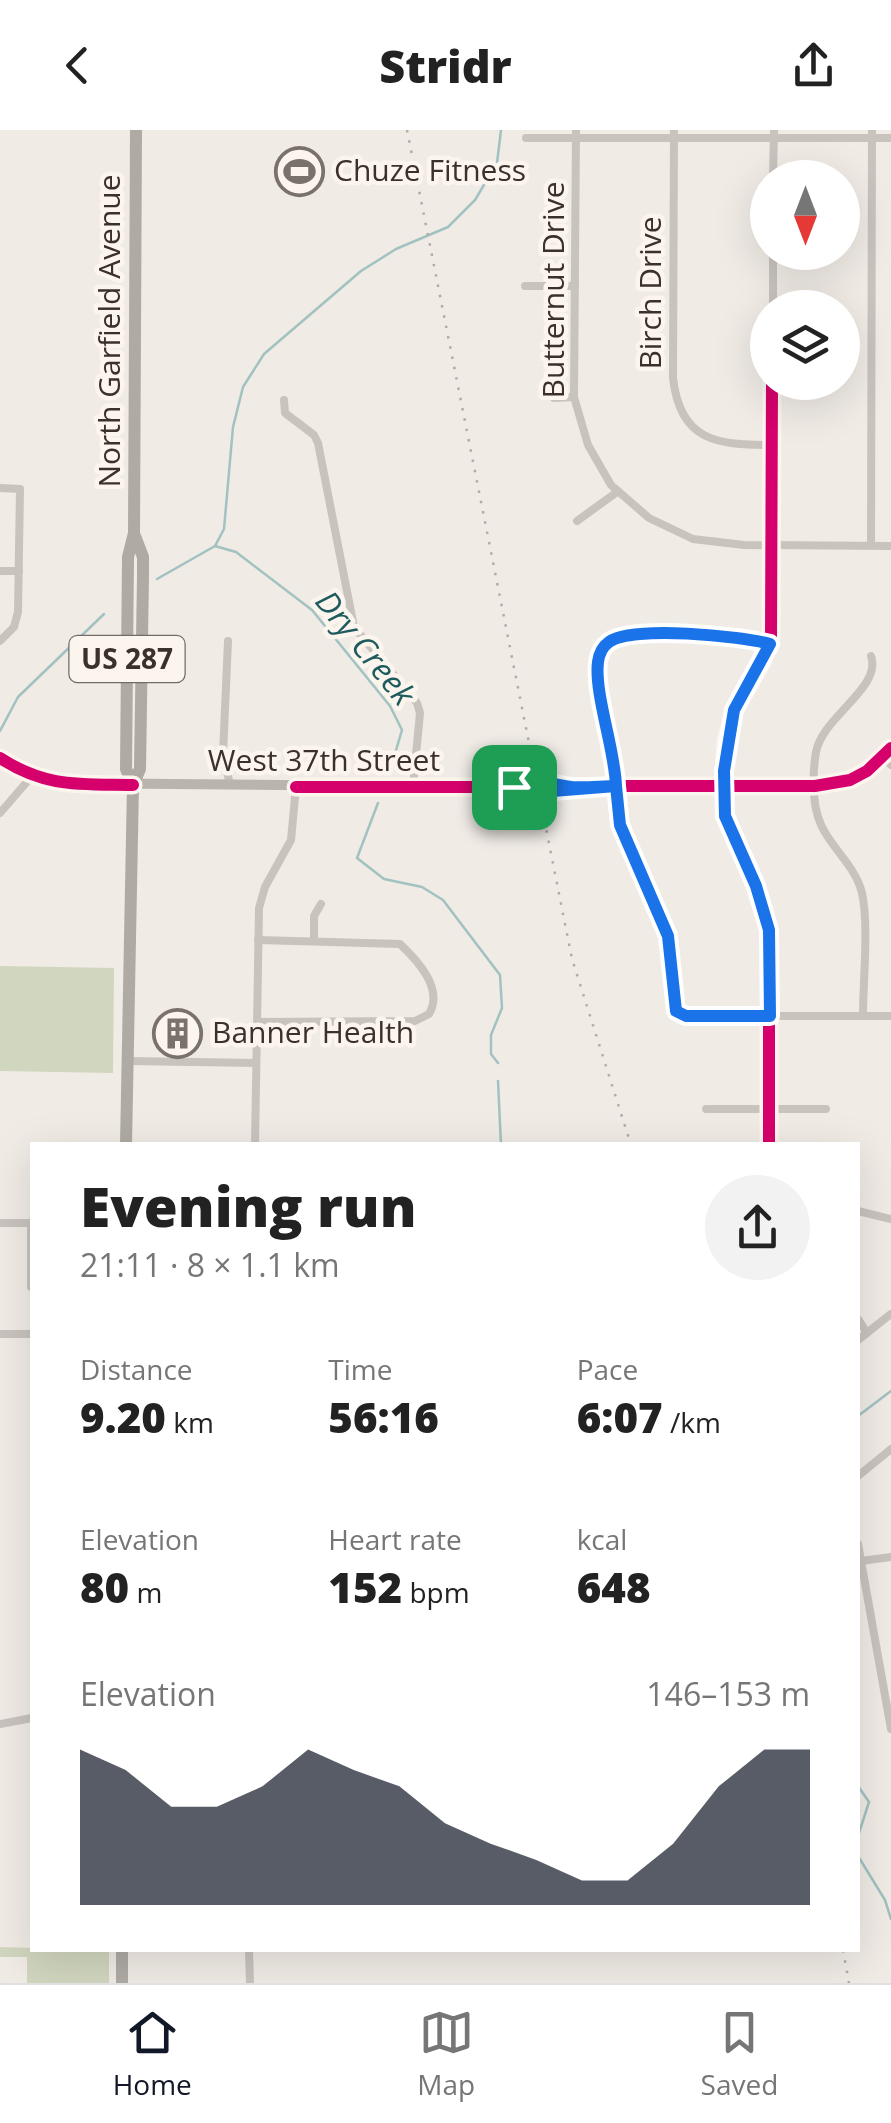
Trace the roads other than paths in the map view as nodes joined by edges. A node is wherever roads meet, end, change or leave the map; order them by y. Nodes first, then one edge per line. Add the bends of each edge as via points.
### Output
1 (136, 130) edge
2 (576, 134) edge
3 (674, 134) edge
4 (774, 134) edge
5 (872, 134) edge
6 (526, 138) dead end
7 (891, 138) edge
8 (774, 160) edge
9 (525, 286) dead end
10 (575, 286) junction
11 (574, 397) junction
12 (554, 398) dead end
13 (284, 400) dead end
14 (772, 400) edge
15 (772, 446) junction
16 (0, 488) edge
17 (617, 492) junction
18 (577, 521) dead end
19 (772, 546) junction
20 (871, 546) junction
21 (891, 546) edge
22 (0, 570) edge
23 (19, 571) junction
24 (0, 641) edge
25 (228, 641) dead end
26 (770, 644) junction
27 (871, 656) dead end
28 (888, 757) edge
29 (0, 758) edge
30 (32, 776) junction
31 (133, 784) junction
32 (230, 785) junction
33 (414, 786) junction
34 (616, 786) junction
35 (724, 786) junction
36 (815, 786) junction
37 (296, 787) junction
38 (0, 813) edge
39 (321, 904) dead end
40 (258, 940) junction
41 (314, 941) junction
42 (770, 1016) junction
43 (864, 1016) junction
44 (891, 1016) edge
45 (257, 1022) junction
46 (128, 1061) junction
47 (256, 1062) junction
48 (826, 1108) dead end
49 (706, 1109) dead end
50 (770, 1109) junction
51 (126, 1142) edge
52 (255, 1142) edge
53 (769, 1142) edge
54 (860, 1211) edge
55 (891, 1219) edge
56 (0, 1222) edge
57 (30, 1222) edge
58 (891, 1314) edge
59 (860, 1321) edge
60 (867, 1332) junction
61 (0, 1334) edge
62 (30, 1334) edge
63 (860, 1338) edge
64 (891, 1449) edge
65 (860, 1474) edge
66 (860, 1555) edge
67 (891, 1557) edge
68 (861, 1561) junction
69 (891, 1650) edge
70 (878, 1652) junction
71 (30, 1718) edge
72 (0, 1724) edge
73 (891, 1729) edge
74 (122, 1952) edge
75 (249, 1952) edge
76 (122, 1983) edge
77 (250, 1983) edge

1 - 31 highway, North Garfield Avenue / US 287 via 134,533 143,576 140,768
2 - 3 street
2 - 6 street, Butternut Drive
2 - 10 street, Butternut Drive
3 - 4 street
3 - 15 street, Birch Drive via 676,400 708,439
4 - 5 street
4 - 8 street
5 - 7 street
5 - 20 street
9 - 10 street
10 - 11 street, Butternut Drive
11 - 12 street
11 - 17 street, Butternut Drive via 588,445
13 - 33 street via 284,412 318,442 354,628 417,702 422,725
14 - 15 street
15 - 19 street
16 - 23 street via 20,489
17 - 18 street
17 - 19 street, Butternut Drive via 693,539
19 - 20 street, Butternut Drive
19 - 26 street
20 - 21 street, Butternut Drive
22 - 23 street
23 - 24 street via 16,622
25 - 32 street via 223,754
26 - 34 street via 727,634 621,636 600,643 598,672
26 - 35 street via 734,710
27 - 36 street via 868,681 820,738
28 - 36 street, West 37th Street via 850,780
29 - 30 street
30 - 31 street, West 37th Street via 64,784
30 - 38 street
31 - 32 street, West 37th Street
31 - 46 highway, North Garfield Avenue / US 287
32 - 37 street, West 37th Street
33 - 34 street, West 37th Street
33 - 37 street, West 37th Street
34 - 35 street, West 37th Street
34 - 42 street via 620,825 668,936 678,1013
35 - 36 street, West 37th Street
35 - 42 street via 729,829 766,916
36 - 43 street via 821,826 862,894
37 - 40 street via 292,840 261,897
39 - 41 street
40 - 41 street
40 - 45 street
41 - 45 street via 400,944 433,988 432,1010 409,1022
42 - 43 street
42 - 50 street
43 - 44 street
45 - 47 street
46 - 47 street
46 - 51 highway, North Garfield Avenue / US 287
47 - 52 street
48 - 50 street
49 - 50 street
50 - 53 street
54 - 55 street
56 - 57 street
58 - 60 street
59 - 60 street
60 - 63 street
61 - 62 street
64 - 65 street
66 - 68 street
67 - 68 street
68 - 70 street
69 - 70 street
70 - 73 street
71 - 72 street
74 - 76 highway
75 - 77 street

